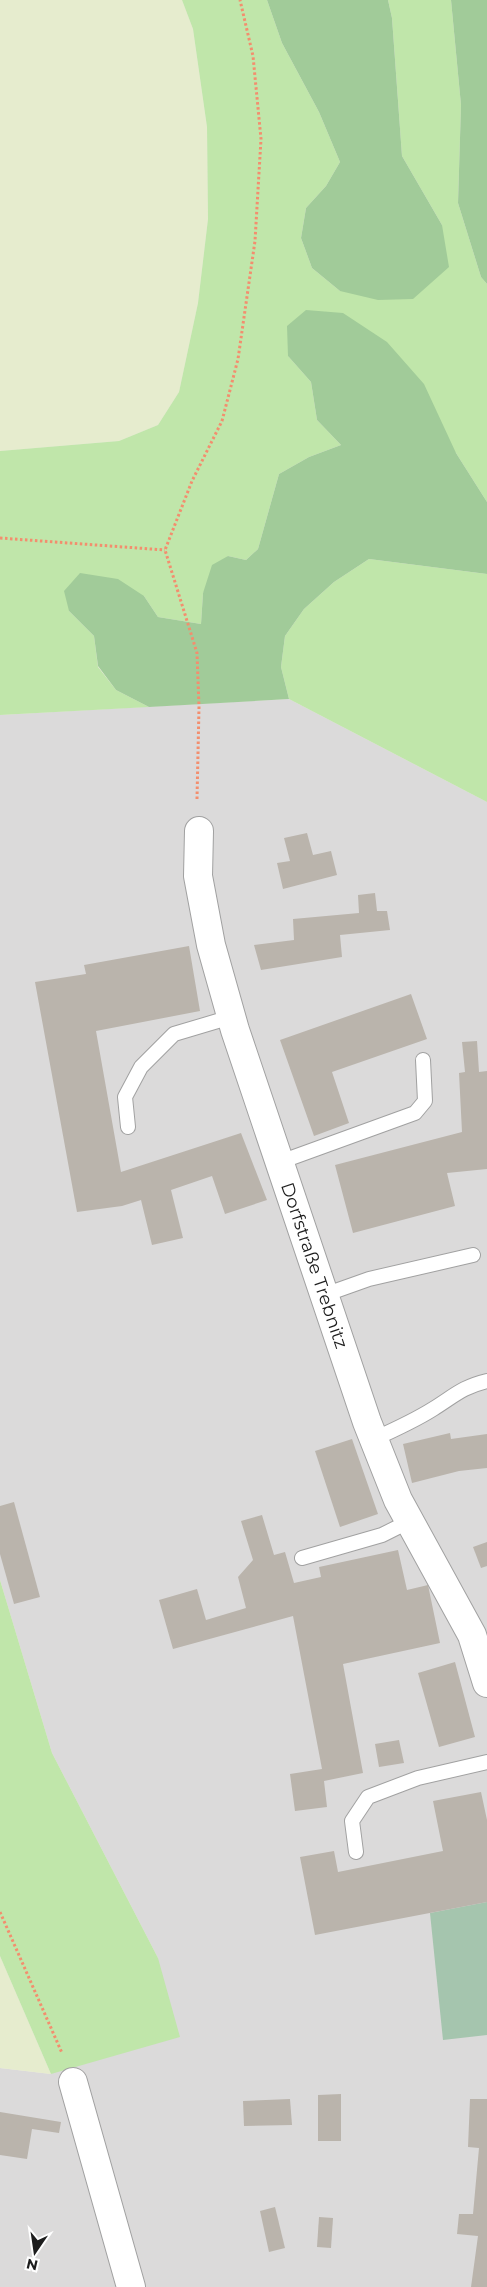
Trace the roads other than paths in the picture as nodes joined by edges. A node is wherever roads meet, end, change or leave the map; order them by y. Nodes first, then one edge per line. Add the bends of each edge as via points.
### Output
1 (199, 831) road end
2 (231, 1017) junction
3 (423, 1060) dead end
4 (128, 1127) dead end
5 (280, 1162) junction
6 (472, 1255) dead end
7 (324, 1295) junction
8 (487, 1380) edge
9 (374, 1439) junction
10 (410, 1521) junction
11 (302, 1558) dead end
12 (487, 1683) edge
13 (487, 1762) edge
14 (356, 1852) dead end
15 (73, 2082) road end
16 (131, 2287) edge

1 - 2 street, Dorfstraße Trebnitz via 198,876 211,946
2 - 4 lane via 174,1034 141,1066 125,1097
2 - 5 street, Dorfstraße Trebnitz
3 - 5 lane via 425,1100 415,1113
5 - 7 street, Dorfstraße Trebnitz
6 - 7 lane via 369,1279
7 - 9 street, Dorfstraße Trebnitz
8 - 9 lane via 468,1385 433,1409
9 - 10 street, Dorfstraße Trebnitz via 398,1500
10 - 11 lane via 382,1535
10 - 12 street, Dorfstraße Trebnitz via 472,1635
13 - 14 lane via 418,1778 368,1797 352,1821
15 - 16 street

